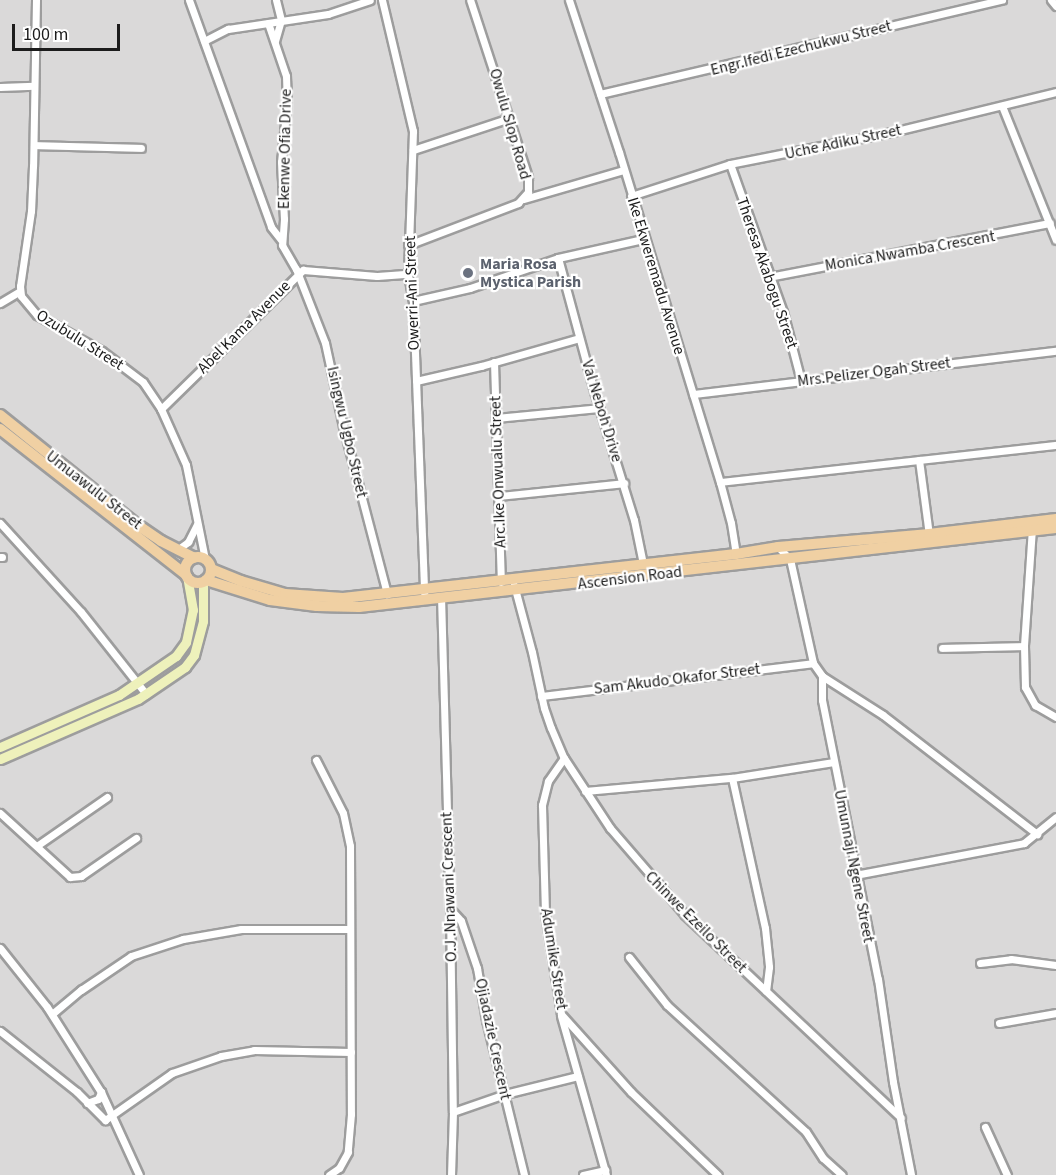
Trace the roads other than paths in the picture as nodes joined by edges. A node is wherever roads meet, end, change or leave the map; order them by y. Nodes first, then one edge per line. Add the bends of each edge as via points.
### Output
1 (36, 0) edge
2 (189, 0) edge
3 (276, 0) edge
4 (370, 0) edge
5 (382, 0) edge
6 (470, 0) edge
7 (569, 0) edge
8 (1002, 0) edge
9 (1051, 0) edge
10 (1056, 6) edge
11 (281, 20) junction
12 (268, 22) junction
13 (204, 41) junction
14 (275, 41) junction
15 (34, 86) junction
16 (0, 87) edge
17 (1056, 92) edge
18 (600, 94) junction
19 (1002, 106) junction
20 (510, 118) junction
21 (34, 145) junction
22 (141, 148) dead end
23 (413, 150) junction
24 (730, 164) junction
25 (624, 170) junction
26 (631, 196) junction
27 (524, 199) junction
28 (1050, 223) junction
29 (643, 239) junction
30 (281, 240) junction
31 (1056, 240) edge
32 (408, 245) junction
33 (558, 258) junction
34 (298, 273) junction
35 (408, 274) junction
36 (769, 278) junction
37 (20, 291) junction
38 (413, 301) junction
39 (0, 303) edge
40 (579, 338) junction
41 (1056, 351) edge
42 (494, 362) junction
43 (416, 381) junction
44 (801, 381) junction
45 (693, 394) junction
46 (599, 408) junction
47 (161, 410) junction
48 (0, 415) edge
49 (496, 418) junction
50 (0, 429) edge
51 (1056, 445) edge
52 (919, 460) junction
53 (720, 482) junction
54 (624, 483) junction
55 (499, 496) junction
56 (1056, 519) edge
57 (198, 522) junction
58 (0, 523) edge
59 (1032, 527) junction
60 (1056, 528) edge
61 (929, 538) junction
62 (778, 547) junction
63 (177, 550) junction
64 (736, 555) junction
65 (194, 558) junction
66 (790, 560) junction
67 (643, 564) junction
68 (206, 573) junction
69 (187, 576) junction
70 (514, 585) junction
71 (501, 587) junction
72 (441, 593) junction
73 (387, 594) junction
74 (424, 595) junction
75 (1024, 646) junction
76 (942, 648) dead end
77 (813, 663) junction
78 (822, 676) junction
79 (139, 683) junction
80 (146, 694) junction
81 (541, 696) junction
82 (1056, 717) edge
83 (1, 745) edge
84 (2, 758) edge
85 (564, 758) junction
86 (316, 760) dead end
87 (834, 762) junction
88 (732, 778) junction
89 (585, 791) junction
90 (107, 797) dead end
91 (0, 813) edge
92 (1056, 817) edge
93 (1037, 834) junction
94 (136, 838) dead end
95 (38, 845) junction
96 (855, 875) junction
97 (450, 909) junction
98 (350, 929) junction
99 (0, 948) edge
100 (628, 957) dead end
101 (980, 963) dead end
102 (1056, 964) edge
103 (766, 991) junction
104 (1056, 1013) edge
105 (52, 1014) junction
106 (561, 1014) junction
107 (999, 1023) dead end
108 (1, 1033) edge
109 (351, 1052) junction
110 (578, 1076) junction
111 (101, 1092) junction
112 (505, 1094) junction
113 (87, 1103) junction
114 (453, 1112) junction
115 (112, 1116) junction
116 (901, 1118) junction
117 (985, 1127) dead end
118 (339, 1168) junction
119 (605, 1173) edge
120 (139, 1175) edge
121 (329, 1175) edge
122 (344, 1175) edge
123 (451, 1175) edge
124 (524, 1175) edge
125 (583, 1175) edge
126 (718, 1175) edge
127 (842, 1175) edge
128 (912, 1175) edge
129 (1007, 1175) edge

1 - 15 street
2 - 13 street
3 - 11 street
4 - 11 street via 328,14
5 - 23 street, Owerri-Ani Street via 412,117
6 - 20 street, Owulu Slop Road
7 - 18 street, Ike Ekweremadu Avenue
8 - 18 street, Engr.Ifedi Ezechukwu Street
9 - 10 street
11 - 12 street
11 - 14 street
12 - 13 street via 228,29
12 - 14 street, Ekenwe Ofia Drive
13 - 30 street via 271,227
14 - 30 street, Ekenwe Ofia Drive via 286,76 287,103 282,137
15 - 16 street
15 - 21 street
17 - 19 street, Uche Adiku Street
18 - 25 street, Ike Ekweremadu Avenue
19 - 24 street, Uche Adiku Street
19 - 28 street
20 - 23 street
20 - 27 street, Owulu Slop Road via 528,177
21 - 22 street
21 - 37 street via 31,211
23 - 32 street, Owerri-Ani Street
24 - 26 street, Uche Adiku Street
24 - 36 street, Theresa Akabogu Street
25 - 26 street, Ike Ekweremadu Avenue
25 - 27 street
26 - 29 street, Ike Ekweremadu Avenue
27 - 32 street, Owulu Slop Road
28 - 31 street
28 - 36 street, Monica Nwamba Crescent
29 - 33 street
29 - 45 street, Ike Ekweremadu Avenue
30 - 34 street
32 - 35 street, Owerri-Ani Street
33 - 38 street via 470,288
33 - 40 street, Val Neboh Drive
34 - 35 street, Abel Kama Avenue via 307,269 377,276
34 - 47 street, Abel Kama Avenue
34 - 73 street, Isingwu Ugbo Street via 325,343
35 - 38 street, Owerri-Ani Street
36 - 44 street, Theresa Akabogu Street via 783,312
37 - 39 street
37 - 47 street, Ozubulu Street via 37,315 102,351 143,382
38 - 43 street, Owerri-Ani Street
40 - 42 street
40 - 46 street, Val Neboh Drive
41 - 44 street, Mrs.Pelizer Ogah Street
42 - 43 street
42 - 49 street, Arc.Ike Onwualu Street
43 - 74 street, Owerri-Ani Street
44 - 45 street, Mrs.Pelizer Ogah Street
45 - 53 street, Ike Ekweremadu Avenue
46 - 49 street
46 - 54 street, Val Neboh Drive
47 - 57 street, Ozubulu Street via 186,465
48 - 63 main road, Umuawulu Street via 136,524
49 - 55 street, Arc.Ike Onwualu Street
50 - 69 main road, Umuawulu Street
51 - 52 street
52 - 53 street
52 - 61 street
53 - 64 street, Ike Ekweremadu Avenue
54 - 55 street
54 - 67 street, Val Neboh Drive
55 - 71 street, Arc.Ike Onwualu Street
56 - 59 main road, Ascension Road
57 - 63 street via 188,542
57 - 68 street, Ozubulu Street
58 - 79 street
59 - 60 main road, Ascension Road
59 - 61 main road, Ascension Road
59 - 75 street
61 - 62 main road, Ascension Road
61 - 66 main road, Ascension Road
62 - 64 main road, Ascension Road
62 - 66 street
63 - 65 main road, Umuawulu Street
64 - 67 main road, Ascension Road
65 - 68 main road, Umuawulu Street
65 - 69 main road via 186,565
66 - 70 main road, Ascension Road
66 - 77 street
67 - 70 main road, Ascension Road
68 - 69 main road via 196,583
68 - 73 main road, Ascension Road via 285,594 343,598
68 - 74 main road, Ascension Road via 260,597 316,606 359,607
68 - 80 main road, Ozubulu Street via 194,655 175,676
69 - 79 main road via 193,610 186,642 176,656
70 - 71 main road, Ascension Road
70 - 81 street, Chinwe Ezeilo Street
71 - 72 main road, Ascension Road
72 - 74 main road, Ascension Road
72 - 97 street, O.J .Nnawani Crescent
73 - 74 main road, Ascension Road
75 - 76 street
75 - 82 street via 1025,687 1029,697
77 - 78 street
77 - 81 street, Sam Akudo Okafor Street
78 - 87 street, Umunnaji Ngene Street via 822,700
78 - 93 street via 923,744
79 - 80 street
79 - 83 main road via 74,716
80 - 84 main road, Ozubulu Street
81 - 85 street, Chinwe Ezeilo Street
83 - 84 street
85 - 89 street, Chinwe Ezeilo Street
85 - 106 street, Adumike Street via 548,781 542,805 545,914
86 - 98 street via 348,829
87 - 88 street
87 - 96 street, Umunnaji Ngene Street
88 - 89 street
88 - 103 street via 765,928 769,967
89 - 103 street, Chinwe Ezeilo Street via 644,871
90 - 95 street
91 - 95 street
92 - 93 street
93 - 96 street via 1024,843 1005,848
94 - 95 street via 81,876 70,877
96 - 116 street, Umunnaji Ngene Street via 878,979
97 - 112 street, Ojiadazie Crescent via 461,921 477,968
97 - 114 street, O.J .Nnawani Crescent
98 - 105 street via 242,929 183,939 131,956
98 - 109 street
99 - 105 street
100 - 127 street via 667,1005 806,1132 823,1158
101 - 102 street via 1011,959
103 - 116 street, Chinwe Ezeilo Street
104 - 107 street
105 - 111 street
106 - 110 street
106 - 126 street, Adumike Street via 618,1078
108 - 113 street
109 - 115 street via 254,1050 221,1056 172,1073
109 - 118 street via 348,1152
110 - 112 street
110 - 119 street
111 - 113 street via 98,1099
111 - 115 street
112 - 114 street
112 - 124 street, Ojiadazie Crescent
113 - 115 street via 102,1119
114 - 123 street, O.J .Nnawani Crescent
115 - 120 street
116 - 128 street, Umunnaji Ngene Street
117 - 129 street
118 - 121 street
118 - 122 street
119 - 125 street

